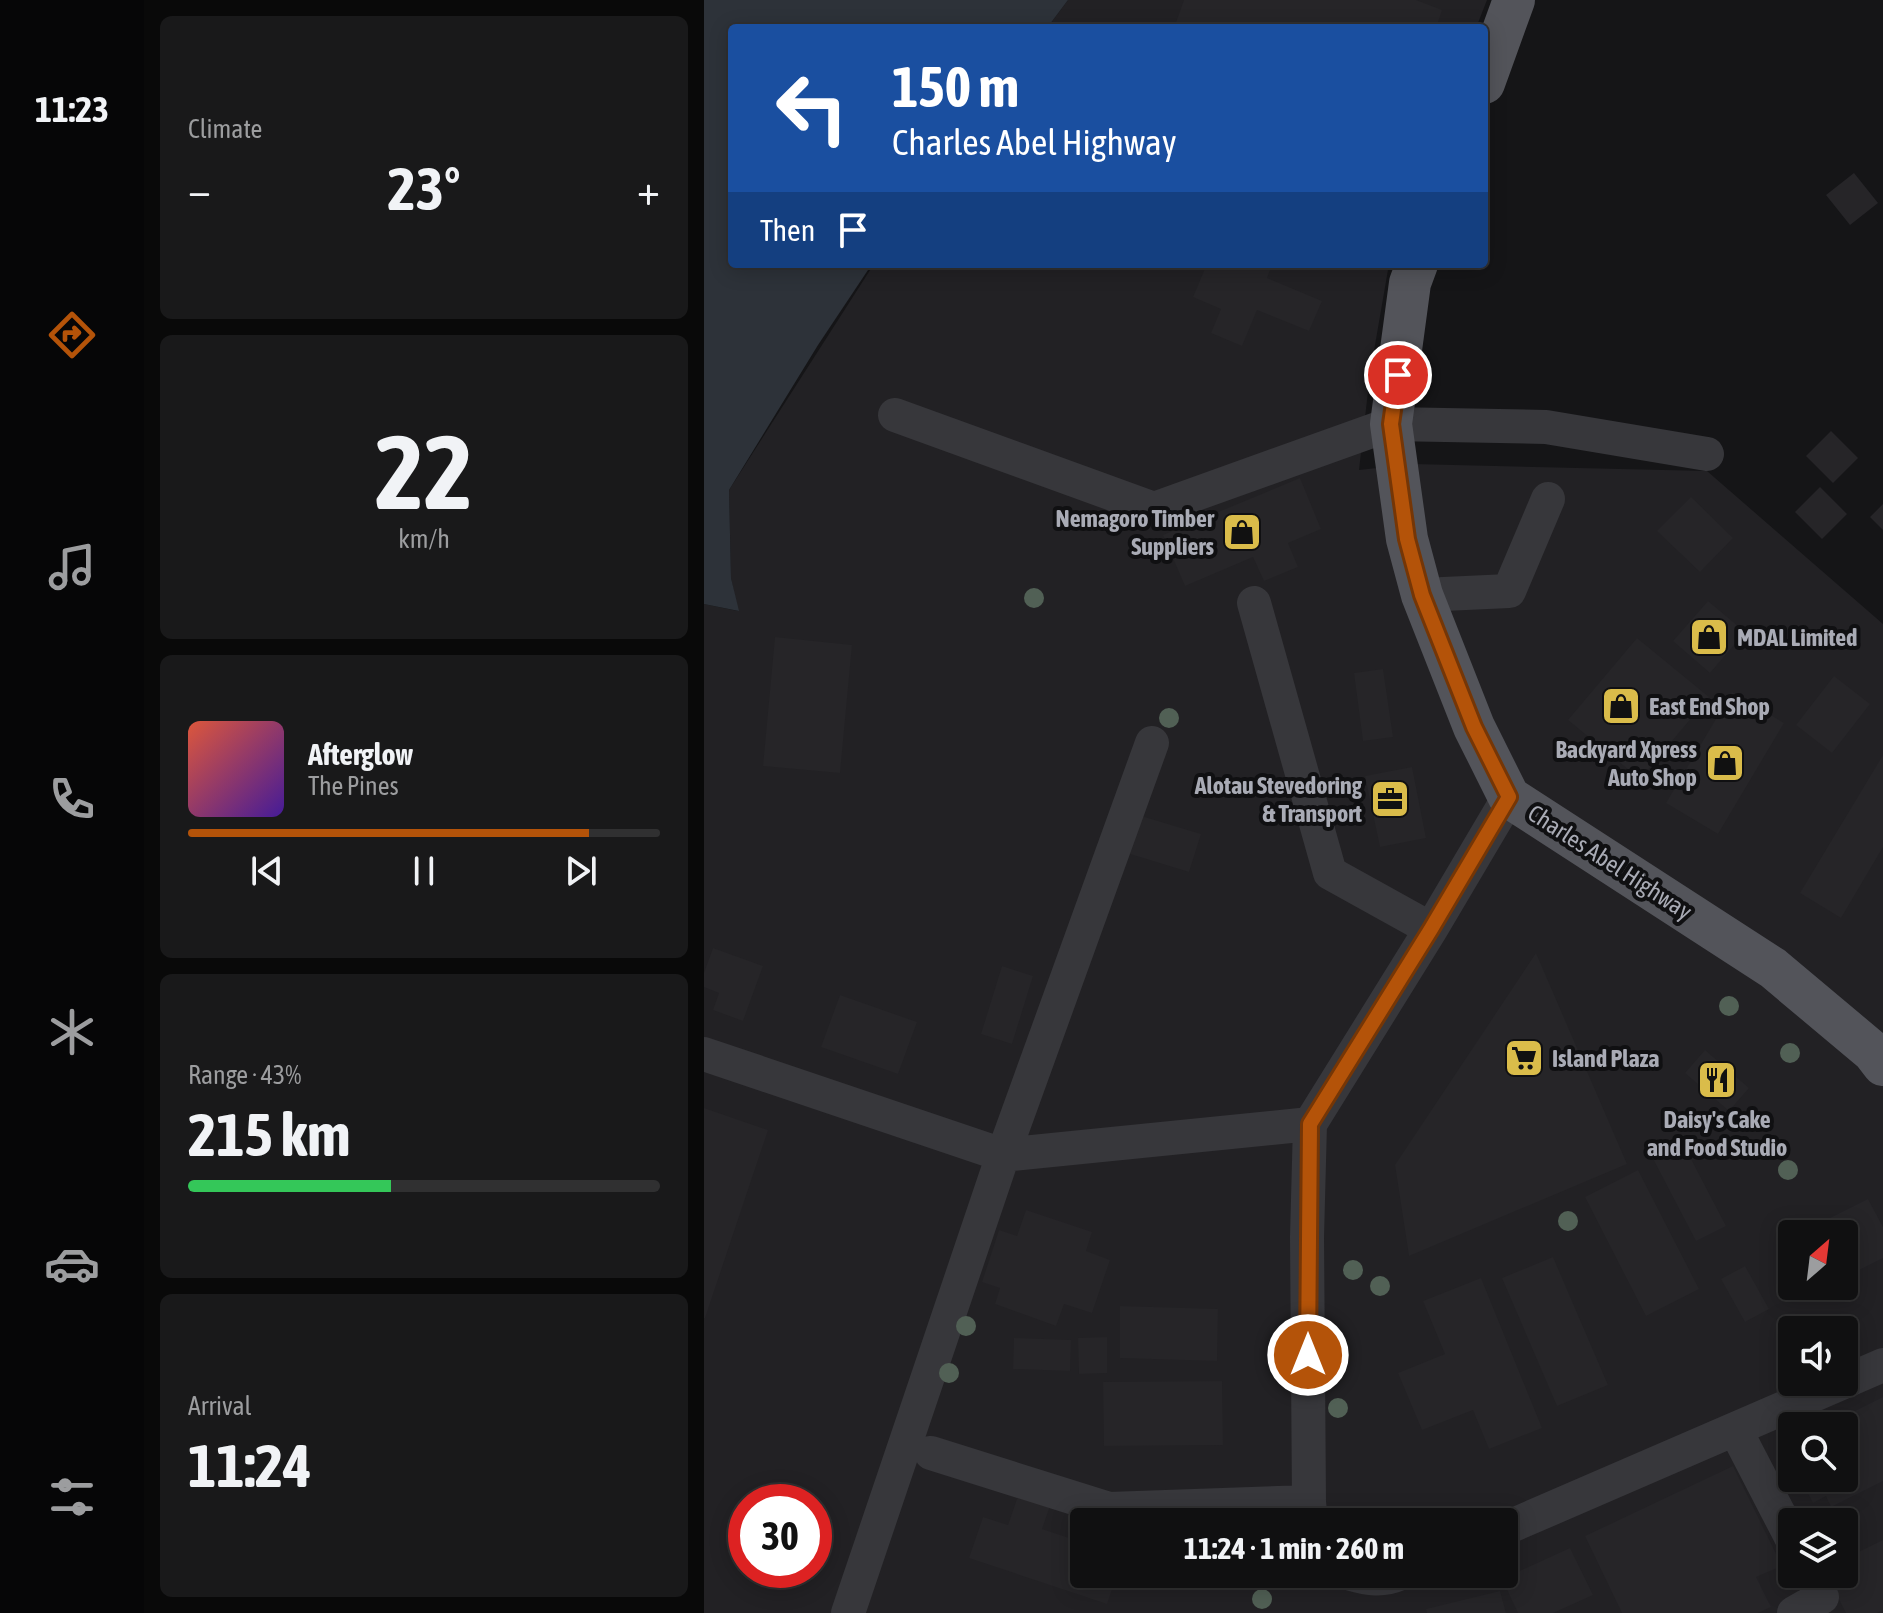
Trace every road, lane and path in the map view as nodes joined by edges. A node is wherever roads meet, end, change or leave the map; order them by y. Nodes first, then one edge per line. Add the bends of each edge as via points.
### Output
1 (1514, 0) edge
2 (1488, 72) edge
3 (1416, 268) edge
4 (895, 415) dead end
5 (1391, 424) junction
6 (1707, 454) dead end
7 (1548, 499) dead end
8 (1422, 595) junction
9 (1254, 603) dead end
10 (1152, 743) dead end
11 (1509, 797) junction
12 (1431, 929) junction
13 (1880, 1053) edge
14 (704, 1054) edge
15 (1310, 1124) junction
16 (1003, 1155) junction
17 (1883, 1365) edge
18 (1735, 1429) junction
19 (931, 1453) dead end
20 (1106, 1508) edge
21 (1310, 1508) edge
22 (1778, 1512) edge
23 (1518, 1523) edge
24 (1817, 1588) edge
25 (848, 1613) edge
26 (1794, 1613) edge

1 - 2 main road
3 - 5 main road, Charles Abel Highway
4 - 5 street via 1154,509
5 - 6 street via 1546,427
5 - 8 main road, Charles Abel Highway via 1407,539
7 - 8 street via 1509,591
8 - 11 main road, Charles Abel Highway via 1474,727
9 - 12 street via 1330,873
10 - 16 street
11 - 12 street
11 - 13 main road, Charles Abel Highway via 1773,968
12 - 15 street
14 - 16 street
15 - 16 street
15 - 21 street
16 - 25 street
17 - 18 street
18 - 22 street
18 - 23 street
19 - 20 street
24 - 26 street via 1822,1597

